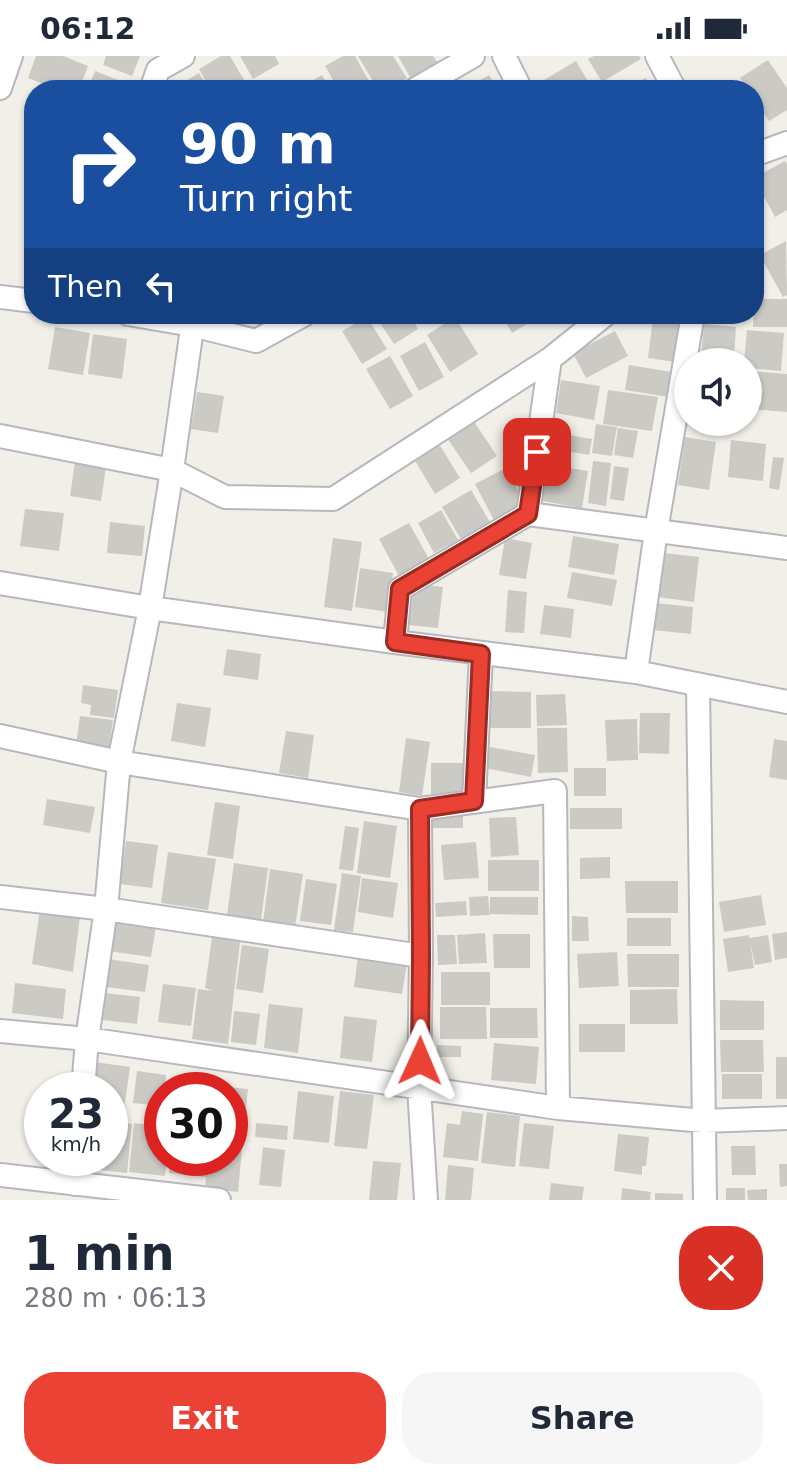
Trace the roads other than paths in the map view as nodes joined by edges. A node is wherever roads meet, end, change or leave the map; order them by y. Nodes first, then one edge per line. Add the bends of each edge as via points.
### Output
1 (183, 56) edge
2 (473, 56) edge
3 (504, 56) edge
4 (657, 56) edge
5 (6, 61) edge
6 (154, 80) edge
7 (431, 80) edge
8 (516, 80) edge
9 (670, 80) edge
10 (0, 88) edge
11 (787, 143) edge
12 (764, 151) edge
13 (0, 297) edge
14 (24, 300) edge
15 (192, 324) edge
16 (207, 324) edge
17 (287, 324) edge
18 (594, 324) edge
19 (691, 324) edge
20 (550, 359) junction
21 (0, 436) edge
22 (172, 470) junction
23 (528, 514) junction
24 (656, 531) junction
25 (787, 548) edge
26 (0, 583) edge
27 (150, 608) junction
28 (395, 642) junction
29 (481, 654) junction
30 (636, 672) junction
31 (698, 686) junction
32 (787, 702) edge
33 (0, 736) edge
34 (119, 762) junction
35 (474, 801) junction
36 (420, 809) junction
37 (0, 897) edge
38 (106, 909) junction
39 (421, 956) junction
40 (0, 1031) edge
41 (87, 1039) junction
42 (84, 1072) edge
43 (419, 1087) junction
44 (558, 1108) junction
45 (787, 1118) edge
46 (704, 1121) junction
47 (0, 1175) edge
48 (76, 1176) edge
49 (75, 1184) junction
50 (204, 1199) edge
51 (426, 1200) edge
52 (705, 1200) edge

1 - 6 street via 158,70
2 - 7 street
3 - 8 street
4 - 9 street
5 - 10 street
11 - 12 street
13 - 14 street
15 - 22 street
16 - 17 street via 256,341
18 - 20 street
19 - 24 street
20 - 22 street via 333,499 225,497
20 - 23 street
21 - 22 street
22 - 27 street
23 - 24 street
23 - 28 street via 400,589
24 - 25 street
24 - 30 street
26 - 27 street
27 - 28 street
27 - 34 street
28 - 29 street
29 - 30 street
29 - 35 street
30 - 31 street
31 - 32 street
31 - 46 street
33 - 34 street
34 - 36 street
34 - 38 street
35 - 36 street
35 - 44 street via 555,791
36 - 39 street
37 - 38 street
38 - 39 street
38 - 41 street
39 - 43 street
40 - 41 street
41 - 42 street
41 - 43 street
43 - 44 street
43 - 51 street
44 - 46 street
45 - 46 street
46 - 52 street
47 - 49 street
48 - 49 street
49 - 50 street

